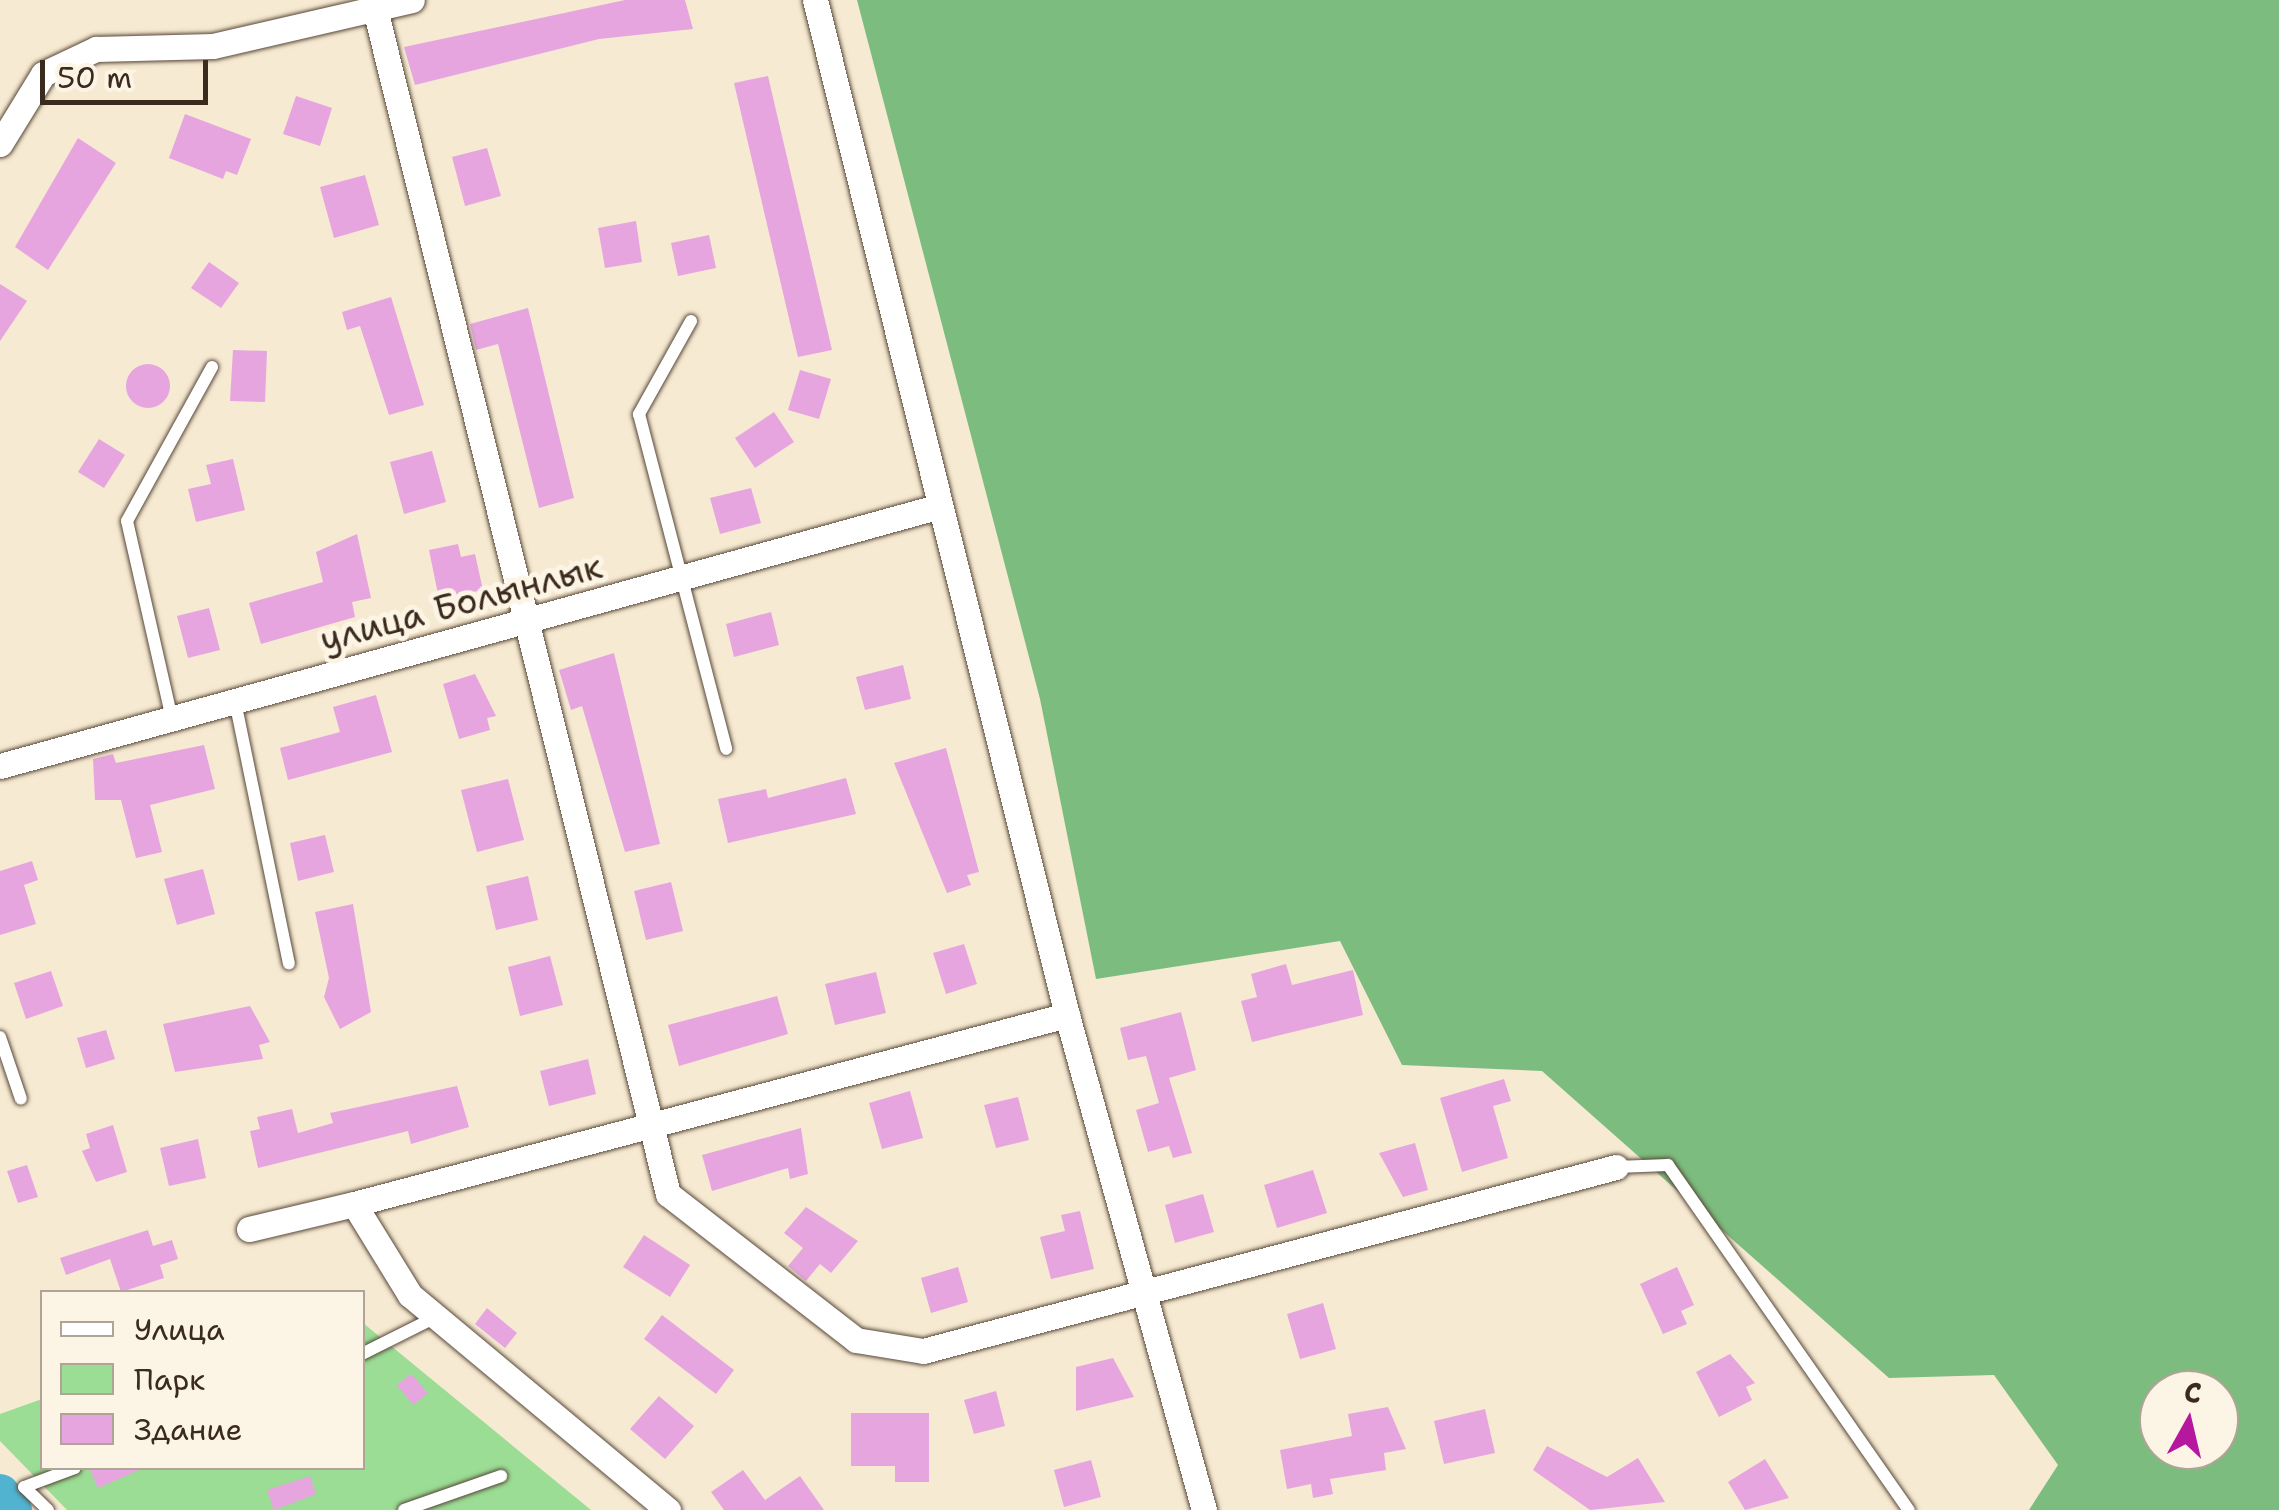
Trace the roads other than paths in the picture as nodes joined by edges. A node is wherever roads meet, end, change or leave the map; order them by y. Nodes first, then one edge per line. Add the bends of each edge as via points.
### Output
1 (412, 0) edge
2 (815, 0) edge
3 (375, 9) junction
4 (0, 144) edge
5 (691, 322) dead end
6 (212, 368) dead end
7 (940, 506) junction
8 (676, 579) junction
9 (523, 622) junction
10 (235, 701) junction
11 (172, 719) junction
12 (726, 749) dead end
13 (0, 766) edge
14 (289, 962) dead end
15 (1067, 1015) junction
16 (0, 1037) edge
17 (21, 1099) dead end
18 (645, 1128) junction
19 (1616, 1167) joint
20 (354, 1204) junction
21 (249, 1229) dead end
22 (1145, 1292) junction
23 (436, 1316) junction
24 (365, 1352) edge
25 (70, 1470) edge
26 (501, 1476) dead end
27 (48, 1510) edge
28 (404, 1510) edge
29 (668, 1510) edge
30 (1204, 1510) edge
31 (1908, 1510) edge

1 - 3 street
2 - 7 street
3 - 4 street via 214,46 96,49 43,74
3 - 9 street
5 - 8 lane via 639,414
6 - 11 lane via 127,521
7 - 8 street, улица Болынлык
7 - 15 street
8 - 9 street, улица Болынлык
8 - 12 lane
9 - 10 street, улица Болынлык
9 - 18 street
10 - 11 street, улица Болынлык
10 - 14 lane
11 - 13 street, улица Болынлык
15 - 18 street
15 - 22 street
16 - 17 lane
18 - 20 street
18 - 22 street via 668,1194 856,1340 923,1352
19 - 22 street
19 - 31 lane via 1668,1165
20 - 21 street
20 - 23 street via 410,1295
22 - 30 street
23 - 24 lane
23 - 29 street
25 - 27 lane via 24,1487
26 - 28 lane

